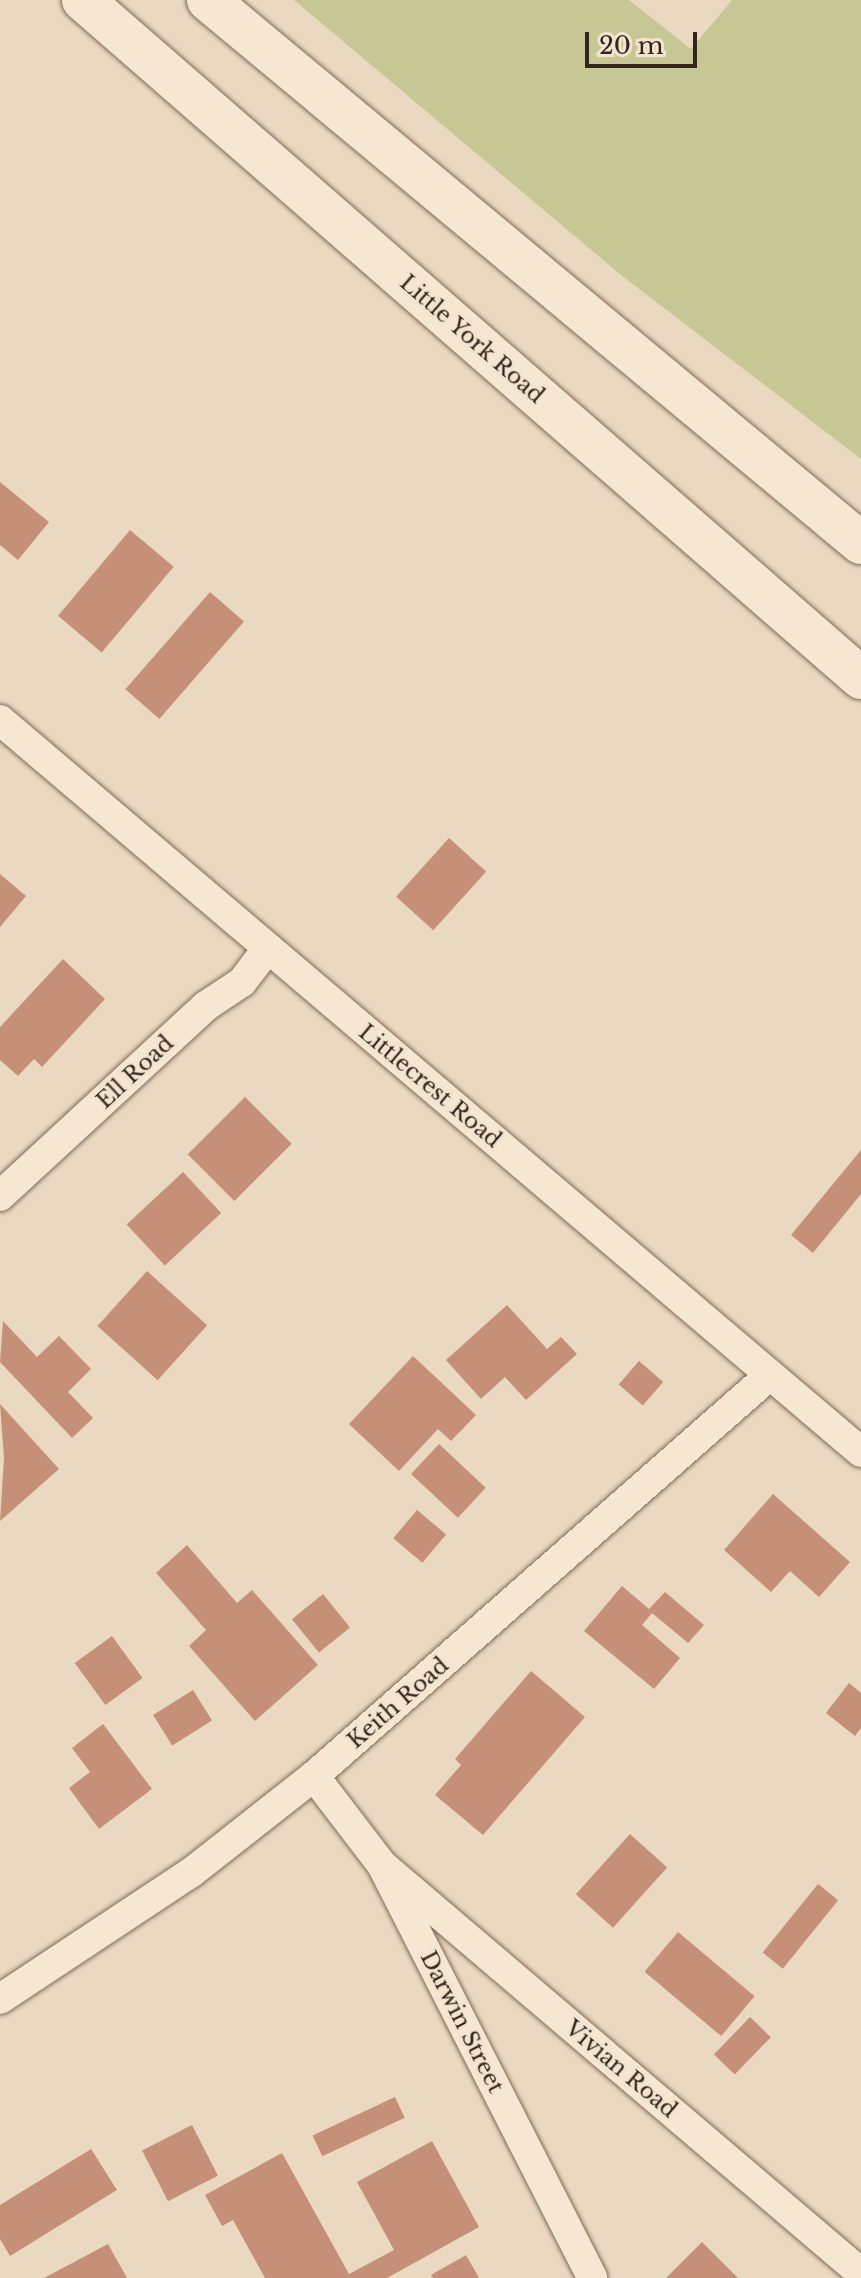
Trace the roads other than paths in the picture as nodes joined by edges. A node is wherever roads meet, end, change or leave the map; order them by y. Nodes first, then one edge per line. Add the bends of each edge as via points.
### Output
1 (83, 0) edge
2 (208, 0) edge
3 (861, 543) edge
4 (861, 678) edge
5 (0, 720) edge
6 (268, 948) junction
7 (0, 1196) edge
8 (770, 1375) junction
9 (861, 1452) edge
10 (314, 1776) junction
11 (382, 1865) junction
12 (0, 1999) edge
13 (861, 2273) edge
14 (592, 2278) edge

1 - 4 main road, Little York Road
2 - 3 main road
5 - 6 street, Littlecrest Road
6 - 7 street, Ell Road via 242,982 206,1006
6 - 8 street, Littlecrest Road
8 - 9 street, Littlecrest Road
8 - 10 street, Keith Road
10 - 11 street, Darwin Street
10 - 12 street, Keith Road via 192,1872
11 - 13 street, Vivian Road
11 - 14 street, Darwin Street

